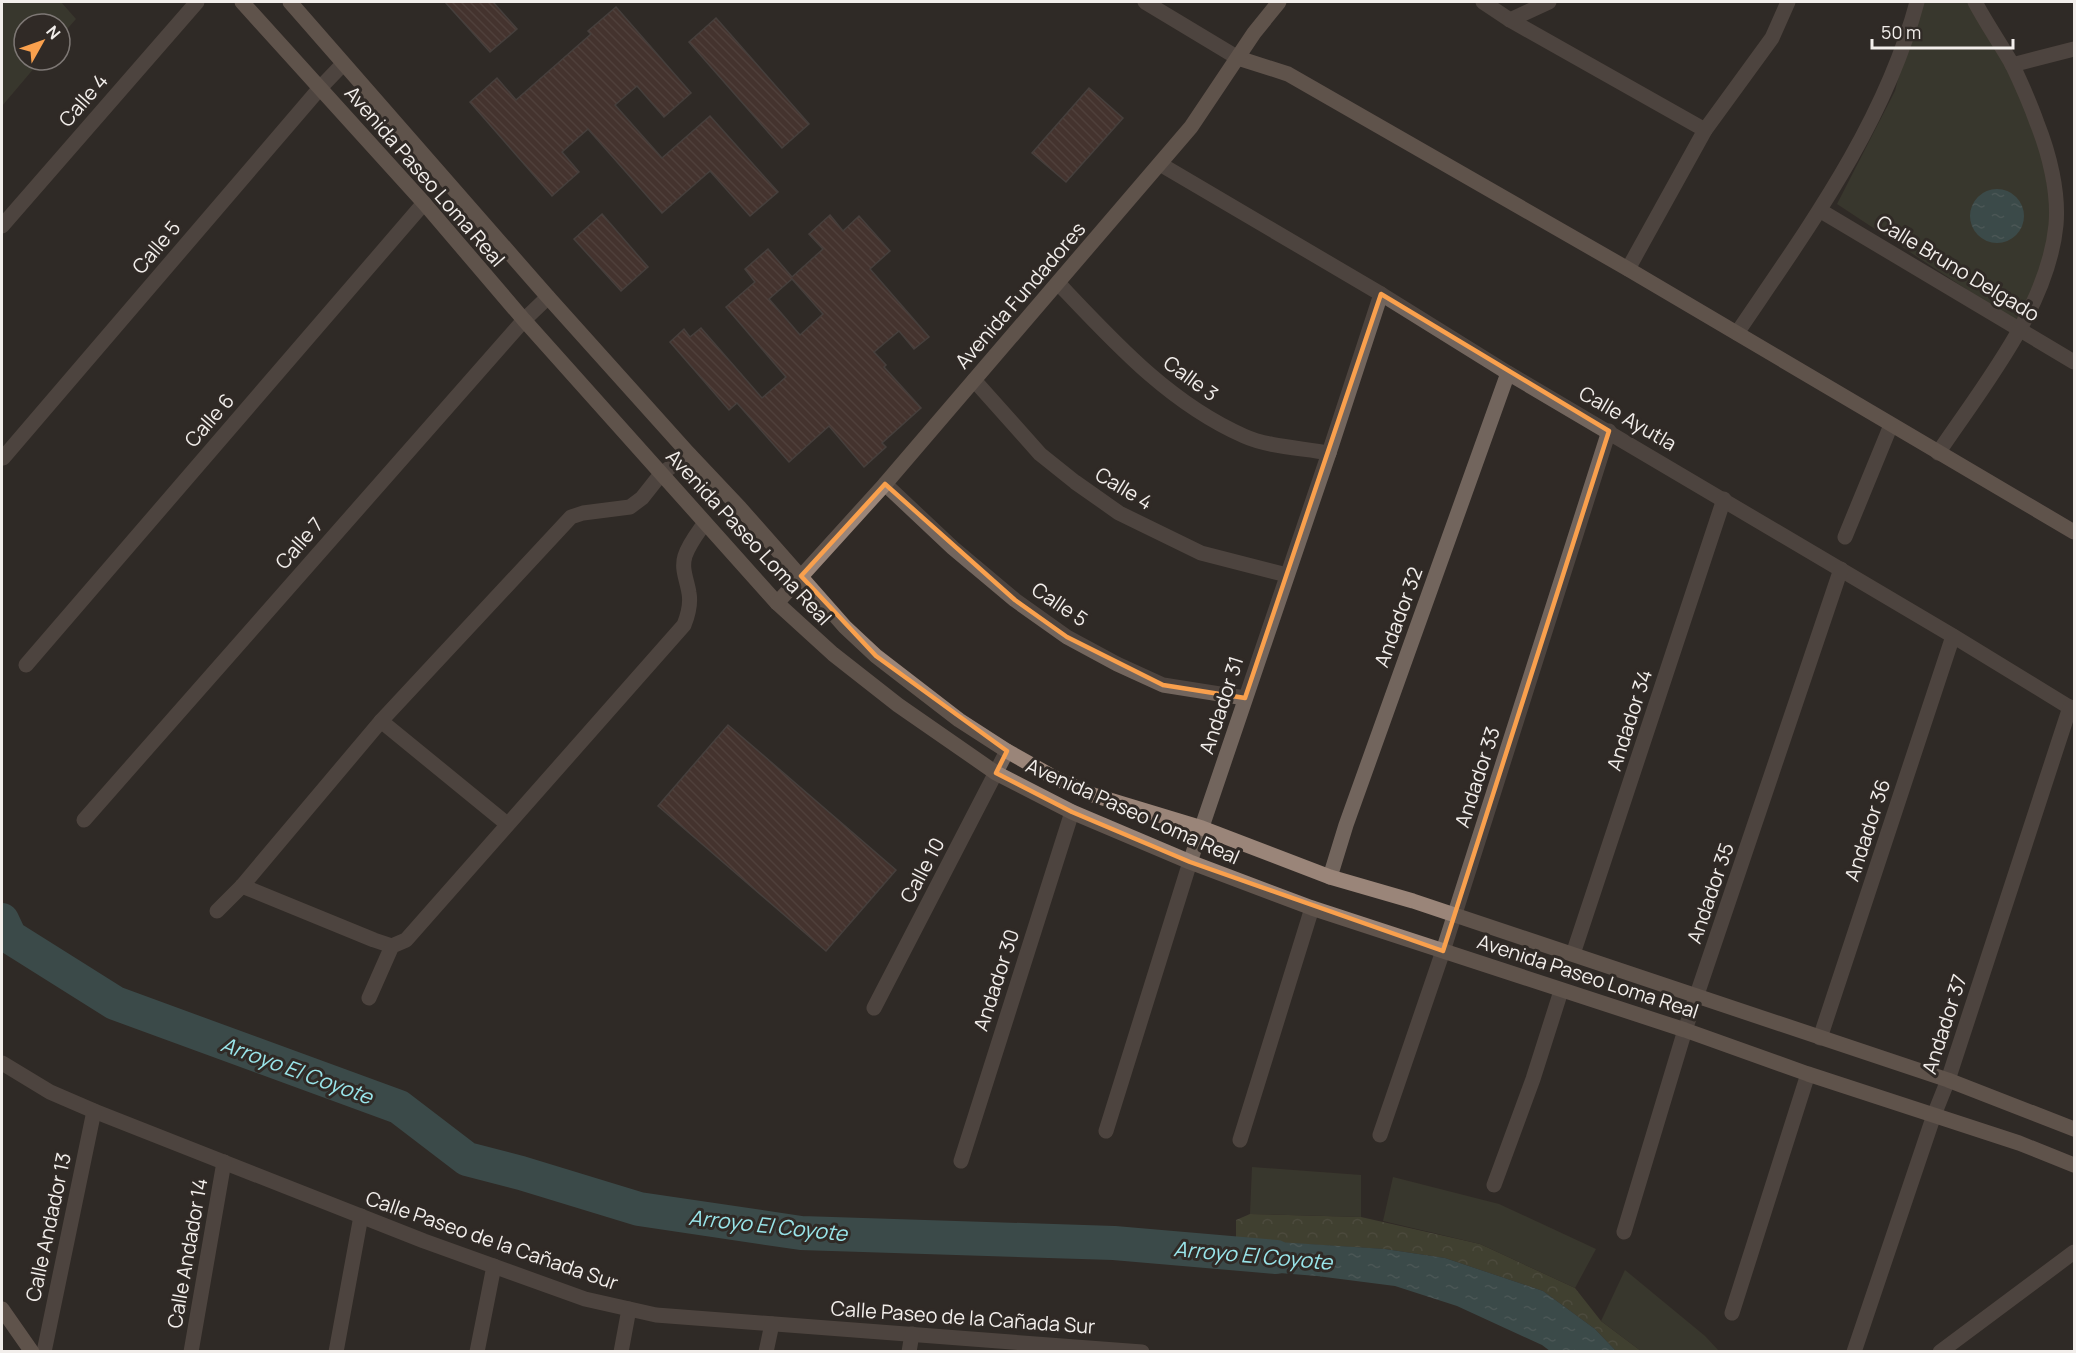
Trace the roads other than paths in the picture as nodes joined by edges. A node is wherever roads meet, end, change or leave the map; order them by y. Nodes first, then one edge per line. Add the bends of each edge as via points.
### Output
1 (197, 2) edge
2 (242, 2) edge
3 (290, 2) edge
4 (1145, 2) edge
5 (1483, 2) edge
6 (1549, 2) edge
7 (1788, 2) edge
8 (1917, 2) edge
9 (1975, 2) edge
10 (1274, 4) edge
11 (1510, 20) junction
12 (2074, 49) edge
13 (1238, 58) junction
14 (343, 64) junction
15 (2012, 65) junction
16 (320, 88) junction
17 (1705, 130) junction
18 (1160, 164) junction
19 (424, 203) junction
20 (1821, 211) junction
21 (2, 226) edge
22 (1628, 269) junction
23 (1058, 283) junction
24 (1381, 294) junction
25 (548, 297) junction
26 (524, 320) junction
27 (2020, 330) junction
28 (1737, 333) junction
29 (2074, 362) edge
30 (1508, 373) junction
31 (974, 380) junction
32 (1891, 425) junction
33 (1609, 431) junction
34 (1329, 453) junction
35 (1938, 453) junction
36 (689, 454) junction
37 (3, 458) dead end
38 (661, 474) junction
39 (885, 484) junction
40 (1724, 500) junction
41 (704, 524) junction
42 (2074, 532) edge
43 (1845, 537) dead end
44 (1841, 569) junction
45 (1287, 575) junction
46 (801, 576) junction
47 (777, 603) junction
48 (1953, 636) junction
49 (26, 665) dead end
50 (1245, 698) junction
51 (2072, 709) edge
52 (959, 720) junction
53 (381, 721) junction
54 (947, 739) junction
55 (1007, 751) junction
56 (996, 773) junction
57 (1072, 812) junction
58 (84, 820) dead end
59 (507, 824) junction
60 (1202, 828) junction
61 (1190, 862) junction
62 (1330, 877) junction
63 (242, 886) junction
64 (1312, 908) junction
65 (217, 911) dead end
66 (1454, 916) junction
67 (392, 946) junction
68 (1443, 951) junction
69 (1574, 954) junction
70 (1561, 991) junction
71 (1698, 996) junction
72 (369, 998) dead end
73 (873, 1008) dead end
74 (1684, 1030) junction
75 (1820, 1038) junction
76 (2, 1063) edge
77 (1808, 1074) junction
78 (1948, 1080) junction
79 (94, 1111) junction
80 (1934, 1114) junction
81 (2074, 1129) edge
82 (1106, 1131) dead end
83 (1380, 1135) dead end
84 (1240, 1140) dead end
85 (961, 1161) dead end
86 (224, 1162) junction
87 (2074, 1165) edge
88 (1494, 1185) dead end
89 (361, 1216) junction
90 (1624, 1233) dead end
91 (2074, 1252) edge
92 (494, 1266) junction
93 (629, 1309) junction
94 (2, 1310) edge
95 (1732, 1313) dead end
96 (772, 1324) junction
97 (912, 1334) junction
98 (1064, 1349) edge
99 (32, 1352) edge
100 (44, 1352) edge
101 (191, 1352) edge
102 (336, 1352) edge
103 (477, 1352) edge
104 (621, 1352) edge
105 (766, 1352) edge
106 (909, 1352) edge
107 (1142, 1352) edge
108 (1854, 1352) edge
109 (1940, 1352) edge

1 - 21 street, Calle 4
2 - 16 street, Avenida Paseo Loma Real
3 - 14 street, Avenida Paseo Loma Real
4 - 13 street
5 - 11 street
6 - 11 street
7 - 17 street via 1772,38
8 - 20 street via 1884,96
9 - 15 street
10 - 13 street, Avenida Fundadores
11 - 17 street
12 - 15 street
13 - 18 street, Avenida Fundadores via 1191,127
13 - 22 street via 1288,74
14 - 16 street, Calle 5
14 - 25 street, Avenida Paseo Loma Real
15 - 27 street via 2038,124 2049,163 2056,224 2047,265
16 - 19 street, Avenida Paseo Loma Real
16 - 37 street, Calle 5
17 - 22 street
18 - 23 street, Avenida Fundadores
18 - 24 street, Calle Ayutla
19 - 26 street, Avenida Paseo Loma Real
19 - 49 street, Calle 6
20 - 27 street, Calle Bruno Delgado
20 - 28 street
22 - 28 street
23 - 31 street, Avenida Fundadores
23 - 34 street, Calle 3 via 1161,386 1200,413 1246,437
24 - 30 street, Calle Ayutla
24 - 34 street, Andador 31
25 - 26 street, Calle 7
25 - 36 street, Avenida Paseo Loma Real
26 - 38 street, Avenida Paseo Loma Real
26 - 58 street, Calle 7
27 - 29 street, Calle Bruno Delgado
27 - 35 street
28 - 32 street
30 - 33 street, Calle Ayutla
30 - 62 street, Andador 32
31 - 39 street, Avenida Fundadores
31 - 45 street, Calle 4 via 1040,454 1119,513 1201,553
32 - 35 street
32 - 43 street
33 - 40 street, Calle Ayutla
33 - 66 street, Andador 33
34 - 45 street, Andador 31
35 - 42 street
36 - 38 street
36 - 46 street, Avenida Paseo Loma Real
38 - 41 street, Avenida Paseo Loma Real
38 - 53 street via 630,507 571,517
39 - 46 street, Avenida Fundadores
39 - 50 street, Calle 5 via 953,548 1067,637 1163,685
40 - 44 street, Calle Ayutla
40 - 69 street, Andador 34
41 - 47 street, Avenida Paseo Loma Real
41 - 59 street via 685,558 684,575 690,594 684,625
44 - 48 street, Calle Ayutla
44 - 71 street, Andador 35
45 - 50 street, Andador 31
46 - 47 street, Avenida Fundadores
46 - 52 street, Avenida Paseo Loma Real via 876,656
47 - 54 street, Avenida Paseo Loma Real via 833,654
48 - 51 street, Calle Ayutla
48 - 75 street, Andador 36
50 - 60 street, Andador 31
51 - 78 street, Andador 37
52 - 54 street
52 - 55 street, Avenida Paseo Loma Real
53 - 59 street
53 - 63 street
54 - 56 street, Avenida Paseo Loma Real
55 - 56 street, Calle 10
55 - 60 street, Avenida Paseo Loma Real via 1093,795
56 - 57 street, Avenida Paseo Loma Real
56 - 73 street, Calle 10
57 - 61 street, Avenida Paseo Loma Real
57 - 85 street, Andador 30
59 - 67 street via 406,939
60 - 61 street, Andador 31
60 - 62 street, Avenida Paseo Loma Real
61 - 64 street, Avenida Paseo Loma Real
61 - 82 street, Andador 31
62 - 66 street, Avenida Paseo Loma Real
63 - 65 street
63 - 67 street
64 - 68 street, Avenida Paseo Loma Real
64 - 84 street
66 - 68 street, Andador 33
66 - 69 street, Avenida Paseo Loma Real
67 - 72 street
68 - 70 street, Avenida Paseo Loma Real
68 - 83 street, Andador 33
69 - 71 street, Avenida Paseo Loma Real
70 - 74 street, Avenida Paseo Loma Real
70 - 88 street
71 - 74 street, Andador 35
71 - 75 street, Avenida Paseo Loma Real
74 - 77 street, Avenida Paseo Loma Real
74 - 90 street, Andador 35
75 - 78 street, Avenida Paseo Loma Real
76 - 79 street, Calle Paseo de la Cañada Sur via 50,1092
77 - 80 street, Avenida Paseo Loma Real
77 - 95 street
78 - 80 street, Andador 37
78 - 81 street, Avenida Paseo Loma Real
79 - 86 street, Calle Paseo de la Cañada Sur
79 - 100 street, Calle Andador 13
80 - 87 street, Avenida Paseo Loma Real
80 - 108 street, Andador 37
86 - 89 street, Calle Paseo de la Cañada Sur
86 - 101 street, Calle Andador 14
89 - 92 street, Calle Paseo de la Cañada Sur
89 - 102 street
91 - 109 street
92 - 93 street, Calle Paseo de la Cañada Sur via 585,1299
92 - 103 street
93 - 96 street, Calle Paseo de la Cañada Sur via 656,1315
93 - 104 street
94 - 99 street
96 - 97 street, Calle Paseo de la Cañada Sur
96 - 105 street
97 - 98 street, Calle Paseo de la Cañada Sur
97 - 106 street
98 - 107 street, Calle Paseo de la Cañada Sur

